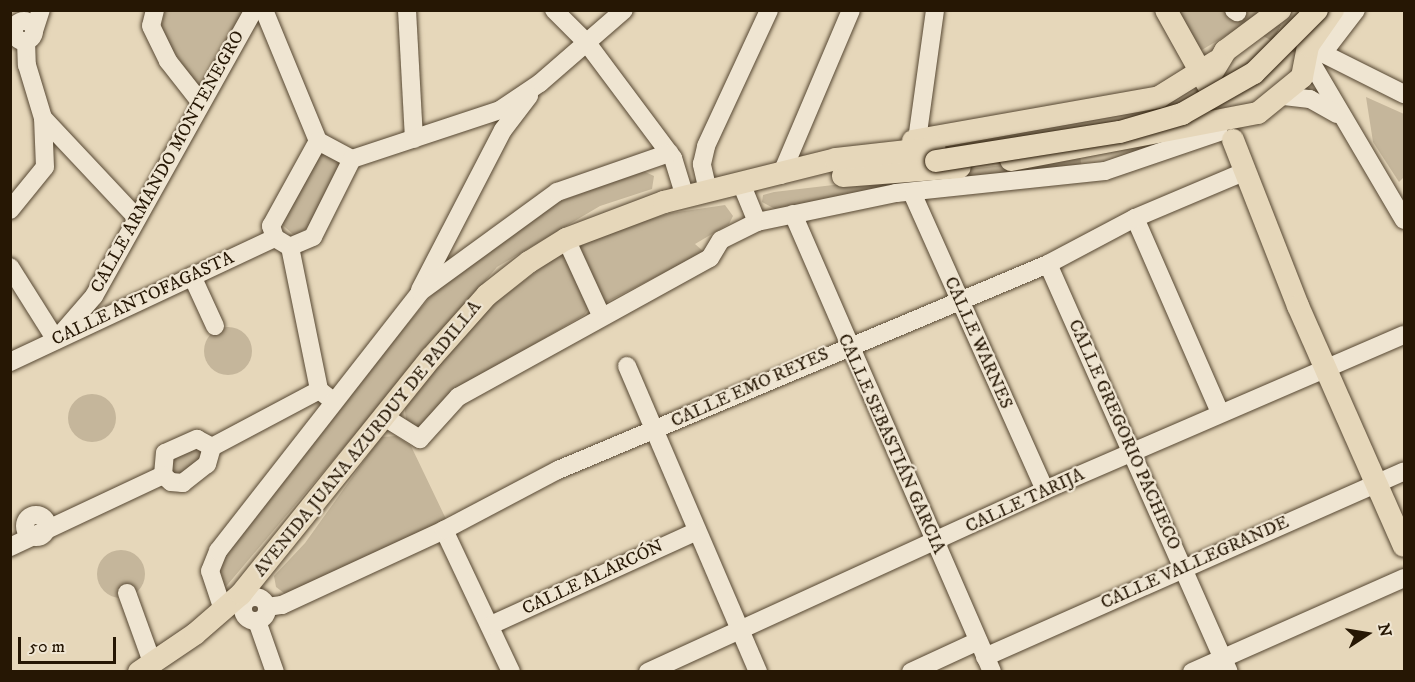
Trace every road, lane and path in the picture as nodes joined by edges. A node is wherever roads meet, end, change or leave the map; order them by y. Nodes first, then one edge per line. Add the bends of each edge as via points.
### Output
1 (41, 10) edge
2 (156, 10) edge
3 (254, 10) edge
4 (264, 10) edge
5 (407, 10) edge
6 (554, 10) edge
7 (624, 10) edge
8 (770, 10) edge
9 (851, 10) edge
10 (1166, 10) edge
11 (1177, 10) edge
12 (1301, 10) edge
13 (1317, 10) edge
14 (1333, 10) edge
15 (1356, 10) edge
16 (933, 11) edge
17 (1240, 11) edge
18 (1275, 15) edge
19 (20, 34) edge
20 (587, 43) junction
21 (1194, 48) dead end
22 (1313, 52) junction
23 (1361, 78) dead end
24 (540, 83) junction
25 (1404, 94) edge
26 (1284, 96) junction
27 (1404, 100) edge
28 (201, 103) junction
29 (1216, 110) junction
30 (1338, 115) junction
31 (43, 118) junction
32 (414, 139) junction
33 (318, 141) junction
34 (929, 149) junction
35 (669, 153) junction
36 (352, 159) junction
37 (839, 167) junction
38 (1237, 175) junction
39 (781, 176) junction
40 (741, 183) junction
41 (708, 191) junction
42 (913, 195) junction
43 (685, 196) junction
44 (10, 210) edge
45 (793, 214) junction
46 (136, 217) junction
47 (1136, 218) junction
48 (1404, 220) edge
49 (758, 222) junction
50 (566, 239) junction
51 (1271, 241) junction
52 (282, 242) junction
53 (1048, 264) junction
54 (10, 267) edge
55 (192, 276) junction
56 (420, 292) junction
57 (958, 301) junction
58 (601, 315) junction
59 (215, 326) dead end
60 (1404, 335) edge
61 (56, 340) junction
62 (847, 345) junction
63 (10, 362) edge
64 (627, 366) dead end
65 (1326, 366) junction
66 (326, 395) junction
67 (1220, 413) junction
68 (386, 418) junction
69 (654, 429) junction
70 (212, 447) junction
71 (1132, 452) junction
72 (1404, 471) edge
73 (163, 475) junction
74 (1376, 483) junction
75 (1045, 490) junction
76 (444, 530) junction
77 (695, 532) junction
78 (934, 544) junction
79 (1404, 546) edge
80 (10, 547) edge
81 (1183, 568) junction
82 (263, 570) junction
83 (1404, 578) edge
84 (127, 593) dead end
85 (249, 610) junction
86 (491, 625) junction
87 (740, 630) junction
88 (985, 657) edge
89 (1226, 664) edge
90 (148, 668) edge
91 (275, 672) edge
92 (511, 672) edge
93 (648, 672) edge
94 (759, 672) edge
95 (911, 672) edge
96 (1192, 672) edge

1 - 19 street
2 - 28 street via 151,26 168,61
3 - 28 street, CALLE ARMANDO MONTENEGRO
4 - 33 street
5 - 32 street
6 - 20 street
7 - 20 street
8 - 41 street via 706,146 702,164
9 - 39 street
10 - 29 main road
11 - 21 main road
12 - 34 main road via 1248,63 1165,108
13 - 34 main road, bridge via 1254,73 1173,118 1120,132
14 - 22 main road
15 - 22 street
16 - 34 street
17 - 18 main road
18 - 22 main road
18 - 29 main road via 1217,61
19 - 31 street
20 - 24 street
20 - 35 street
22 - 25 street
22 - 26 main road via 1302,77
22 - 30 street
23 - 27 street
24 - 32 street via 500,110
24 - 56 street via 503,130
26 - 29 main road via 1242,116
26 - 30 street via 1310,99
28 - 46 street, CALLE ARMANDO MONTENEGRO
29 - 34 main road via 1134,103
29 - 37 main road via 1064,153 868,178
29 - 38 main road
29 - 42 street via 1105,171
29 - 51 main road
30 - 48 street
31 - 44 street via 45,167
31 - 46 street
32 - 36 street
33 - 36 street
33 - 52 street via 275,214
34 - 37 main road, AVENIDA JUANA AZURDUY DE PADILLA
35 - 43 street
35 - 56 street via 557,192
36 - 52 street, CALLE ANTOFAGASTA via 313,237
37 - 39 main road, AVENIDA JUANA AZURDUY DE PADILLA
38 - 47 street, CALLE EMO REYES
38 - 51 main road
39 - 40 main road, AVENIDA JUANA AZURDUY DE PADILLA
40 - 41 main road, AVENIDA JUANA AZURDUY DE PADILLA
40 - 49 street
41 - 43 main road, AVENIDA JUANA AZURDUY DE PADILLA
42 - 45 street via 896,193
42 - 57 street, CALLE WARNES
43 - 50 main road, AVENIDA JUANA AZURDUY DE PADILLA via 621,215
45 - 49 street
45 - 62 street, CALLE SEBASTIÁN GARCIA
46 - 61 street, CALLE ARMANDO MONTENEGRO via 94,296
47 - 53 street, CALLE EMO REYES
47 - 67 street
49 - 58 street via 722,240 710,258
50 - 58 street
50 - 68 main road, AVENIDA JUANA AZURDUY DE PADILLA via 487,295
51 - 65 main road
52 - 55 street, CALLE ANTOFAGASTA
52 - 66 street
53 - 57 street, CALLE EMO REYES
53 - 71 street, CALLE GREGORIO PACHECO
54 - 61 street
55 - 59 street
55 - 61 street, CALLE ANTOFAGASTA
56 - 66 street
57 - 62 street, CALLE EMO REYES
57 - 75 street, CALLE WARNES
58 - 68 street via 458,397 420,439
60 - 65 street, CALLE TARIJA
61 - 63 street, CALLE ANTOFAGASTA
62 - 69 street, CALLE EMO REYES
62 - 78 street, CALLE SEBASTIÁN GARCIA
64 - 69 street
65 - 67 street, CALLE TARIJA
65 - 74 main road
66 - 70 street
66 - 85 street via 218,551 210,572
67 - 71 street, CALLE TARIJA
68 - 82 main road, AVENIDA JUANA AZURDUY DE PADILLA
69 - 76 street, CALLE EMO REYES via 558,470
69 - 77 street
70 - 73 street via 207,464 196,477 183,483
70 - 73 street via 197,439 172,449 165,453
71 - 75 street, CALLE TARIJA
71 - 81 street, CALLE GREGORIO PACHECO
72 - 74 street, CALLE VALLEGRANDE
73 - 80 street
74 - 79 main road
74 - 81 street, CALLE VALLEGRANDE
75 - 78 street, CALLE TARIJA
76 - 85 street, CALLE EMO REYES via 282,605
76 - 86 street
77 - 86 street, CALLE ALARCÓN
77 - 87 street
78 - 87 street, CALLE TARIJA
78 - 88 street, CALLE SEBASTIÁN GARCIA
81 - 88 street, CALLE VALLEGRANDE
81 - 89 street, CALLE GREGORIO PACHECO
82 - 85 main road, AVENIDA JUANA AZURDUY DE PADILLA
82 - 85 main road
83 - 89 street
84 - 90 street
85 - 90 main road, AVENIDA JUANA AZURDUY DE PADILLA
85 - 91 street
86 - 92 street
87 - 93 street, CALLE TARIJA
87 - 94 street
88 - 95 street, CALLE VALLEGRANDE
89 - 96 street

